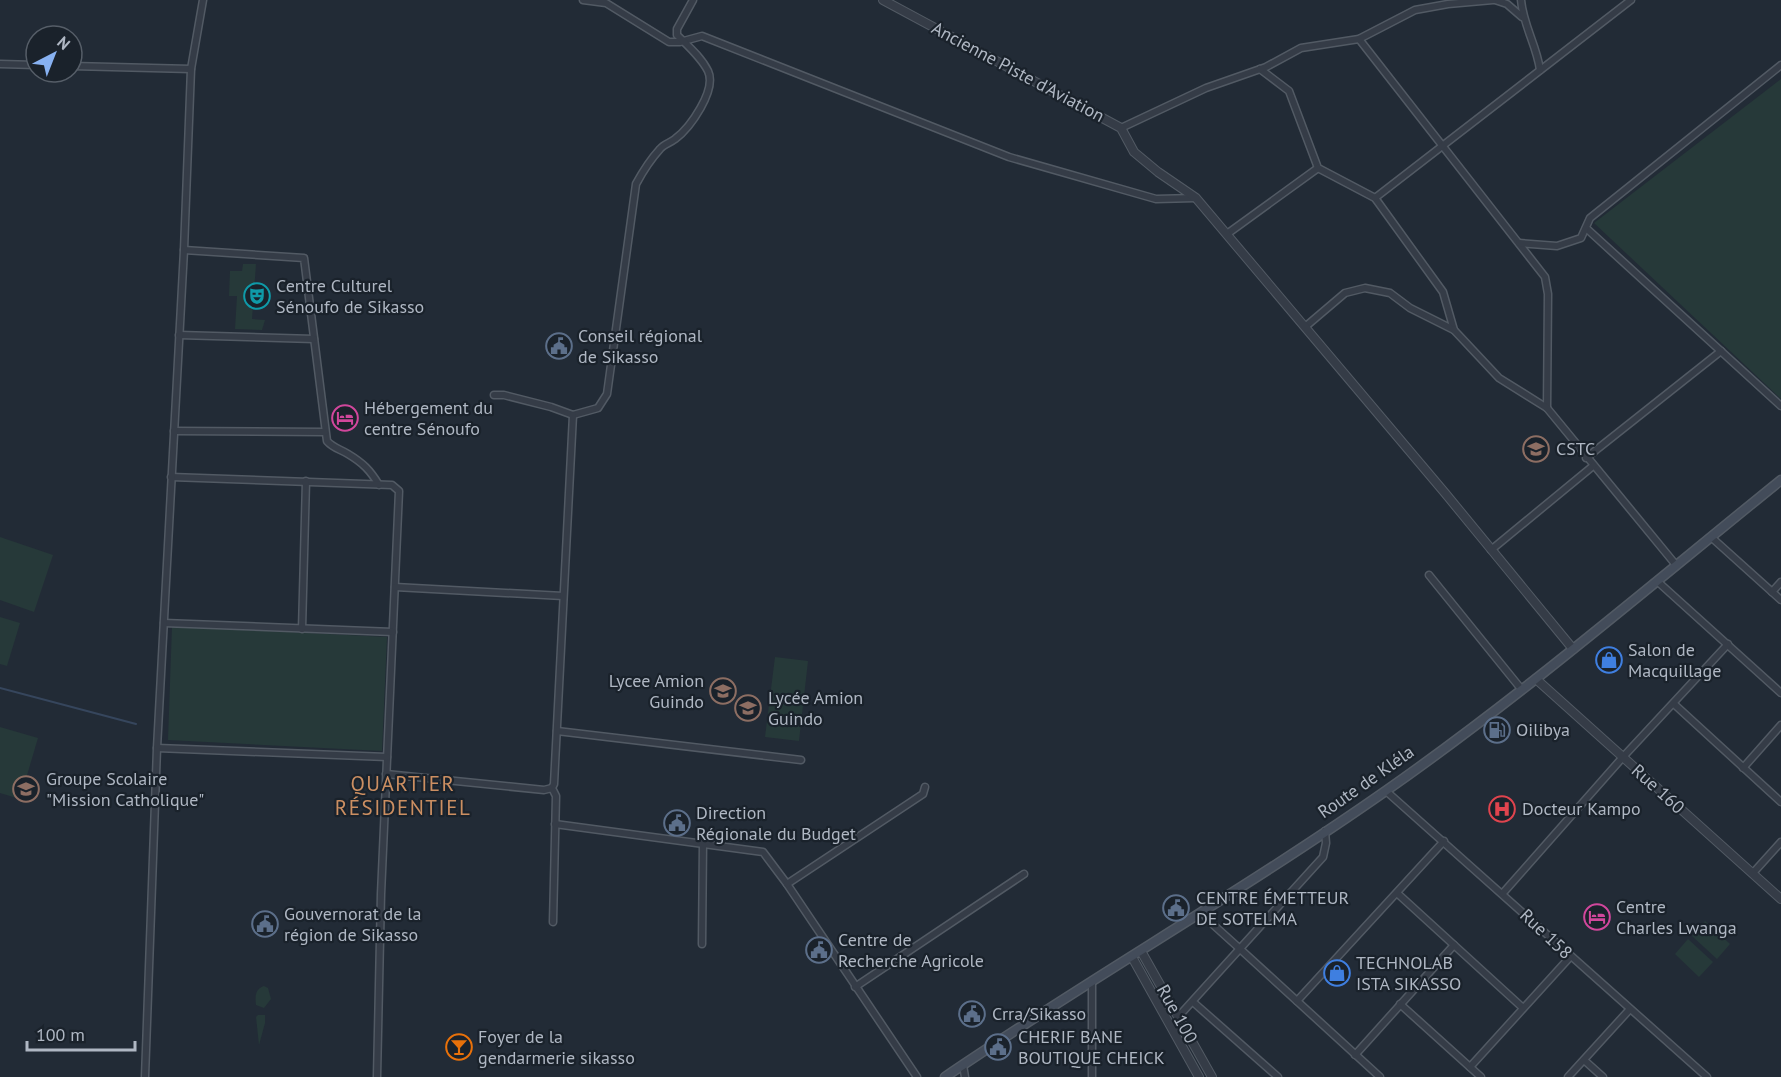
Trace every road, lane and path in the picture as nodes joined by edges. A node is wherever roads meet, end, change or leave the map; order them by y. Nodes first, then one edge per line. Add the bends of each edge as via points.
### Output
1 (203, 0) edge
2 (583, 0) edge
3 (693, 0) edge
4 (883, 0) edge
5 (1494, 0) edge
6 (1521, 0) edge
7 (1631, 0) edge
8 (1522, 17) junction
9 (1359, 39) junction
10 (683, 41) junction
11 (0, 64) edge
12 (24, 65) edge
13 (1781, 65) edge
14 (84, 66) edge
15 (191, 69) junction
16 (1260, 69) junction
17 (1540, 70) junction
18 (1121, 128) junction
19 (1442, 146) junction
20 (1318, 168) junction
21 (1196, 198) junction
22 (1375, 198) junction
23 (1586, 228) junction
24 (1227, 234) junction
25 (1519, 243) junction
26 (184, 250) junction
27 (1305, 327) junction
28 (1454, 330) junction
29 (179, 335) junction
30 (314, 339) junction
31 (1721, 351) junction
32 (494, 395) dead end
33 (1781, 406) edge
34 (1547, 408) junction
35 (573, 415) junction
36 (174, 431) junction
37 (325, 432) junction
38 (1586, 458) junction
39 (1593, 466) junction
40 (171, 477) junction
41 (1781, 480) edge
42 (306, 481) junction
43 (380, 484) junction
44 (1711, 537) junction
45 (1491, 550) junction
46 (1676, 566) junction
47 (1429, 575) dead end
48 (1657, 581) junction
49 (1781, 582) edge
50 (395, 587) junction
51 (1772, 592) junction
52 (563, 596) junction
53 (1781, 600) edge
54 (164, 623) junction
55 (302, 629) junction
56 (393, 632) junction
57 (1728, 644) junction
58 (1573, 649) junction
59 (1536, 679) junction
60 (1522, 690) junction
61 (1781, 693) edge
62 (1674, 704) junction
63 (1781, 725) edge
64 (557, 731) junction
65 (157, 748) junction
66 (387, 757) junction
67 (1623, 757) junction
68 (801, 760) dead end
69 (1743, 768) junction
70 (386, 774) junction
71 (925, 787) dead end
72 (552, 788) junction
73 (1386, 791) junction
74 (1781, 802) edge
75 (555, 824) junction
76 (1325, 831) junction
77 (1444, 841) junction
78 (1781, 842) edge
79 (703, 843) junction
80 (1753, 873) junction
81 (1024, 874) dead end
82 (787, 884) junction
83 (1397, 893) junction
84 (1503, 893) junction
85 (1781, 899) edge
86 (1203, 912) junction
87 (553, 922) dead end
88 (702, 944) dead end
89 (1454, 945) junction
90 (1239, 948) junction
91 (1142, 951) junction
92 (1132, 957) junction
93 (1570, 957) junction
94 (1092, 982) junction
95 (855, 987) junction
96 (1297, 1001) junction
97 (1193, 1002) junction
98 (1400, 1004) junction
99 (1523, 1008) junction
100 (1630, 1009) junction
101 (1178, 1017) junction
102 (1355, 1055) junction
103 (1584, 1060) junction
104 (963, 1065) junction
105 (1470, 1067) junction
106 (146, 1077) edge
107 (377, 1077) edge
108 (916, 1077) edge
109 (945, 1077) edge
110 (965, 1077) edge
111 (1092, 1077) edge
112 (1199, 1077) edge
113 (1212, 1077) edge
114 (1278, 1077) edge
115 (1380, 1077) edge
116 (1481, 1077) edge
117 (1568, 1077) edge
118 (1603, 1077) edge
119 (1707, 1077) edge

1 - 15 street
2 - 10 street via 606,3 669,42
3 - 10 street via 677,29
4 - 18 street, Ancienne Piste d'Aviation
5 - 8 street via 1507,4
5 - 9 street via 1415,10
6 - 8 street
7 - 17 street
8 - 17 street via 1532,37
9 - 16 street via 1301,48
9 - 19 street
10 - 21 street via 702,36 1009,157 1156,199
10 - 35 street via 709,73 708,89 699,113 676,139 662,146 636,184 606,394 598,408
11 - 12 street
13 - 23 street via 1590,218
14 - 15 street
15 - 26 street
16 - 18 street via 1206,88
16 - 20 street via 1288,92
17 - 19 street
18 - 21 street via 1134,152
19 - 22 street
19 - 25 street
20 - 22 street
20 - 24 street
21 - 24 street
22 - 28 street via 1443,292
23 - 25 street via 1581,238 1557,246
23 - 31 street
24 - 27 street
25 - 34 street via 1545,277 1548,294
26 - 29 street
26 - 30 street via 304,258
27 - 28 street via 1345,293 1365,288 1390,293
27 - 45 street
28 - 34 street via 1499,378
29 - 30 street
29 - 36 street
30 - 37 street
31 - 33 street
31 - 38 street
32 - 35 street
34 - 38 street
35 - 52 street
36 - 37 street
36 - 40 street
37 - 43 street via 332,447 368,468
38 - 39 street
39 - 45 street
39 - 46 street
40 - 42 street
40 - 54 street
41 - 44 main road, Route de Kléla
42 - 43 street
42 - 55 street
43 - 50 street via 395,486 399,495
44 - 46 main road, Route de Kléla
44 - 51 street
45 - 58 street
46 - 48 main road, Route de Kléla
47 - 60 street
48 - 57 street
48 - 58 main road, Route de Kléla
49 - 51 street
50 - 52 street
50 - 56 street
51 - 53 street
52 - 64 street
54 - 55 street
54 - 65 street
55 - 56 street
56 - 66 street
57 - 61 street
57 - 62 street
58 - 59 main road, Route de Kléla
59 - 60 main road, Route de Kléla
59 - 67 street, Rue 160
60 - 73 main road, Route de Kléla
62 - 67 street
62 - 69 street
63 - 69 street
64 - 68 street
64 - 72 street
65 - 66 street
65 - 106 street
66 - 70 street
67 - 80 street, Rue 160
67 - 84 street
69 - 74 street
70 - 72 street
70 - 107 street
71 - 82 street via 922,794
72 - 75 street via 556,796
73 - 76 main road, Route de Kléla
73 - 77 street, Rue 158
75 - 79 street
75 - 87 street
76 - 86 main road, Route de Kléla
76 - 90 street via 1323,858
77 - 83 street
77 - 84 street, Rue 158
78 - 80 street
79 - 82 street via 763,852
79 - 88 street
80 - 85 street, Rue 160
81 - 95 street
82 - 95 street
83 - 89 street
83 - 96 street
84 - 93 street, Rue 158
86 - 90 street
86 - 91 main road, Route de Kléla
89 - 98 street
89 - 99 street
90 - 96 street
90 - 97 street
91 - 92 main road, Route de Kléla
91 - 101 street, Rue 100
92 - 94 main road, Route de Kléla
92 - 112 street
93 - 99 street
93 - 100 street, Rue 158
94 - 104 main road, Route de Kléla
94 - 111 street
95 - 108 street
96 - 102 street
97 - 101 street
97 - 114 street
98 - 102 street
98 - 105 street
99 - 105 street
100 - 103 street
100 - 119 street, Rue 158
101 - 113 street, Rue 100
102 - 115 street
103 - 117 street
103 - 118 street
104 - 109 main road, Route de Kléla
104 - 110 street
105 - 116 street

